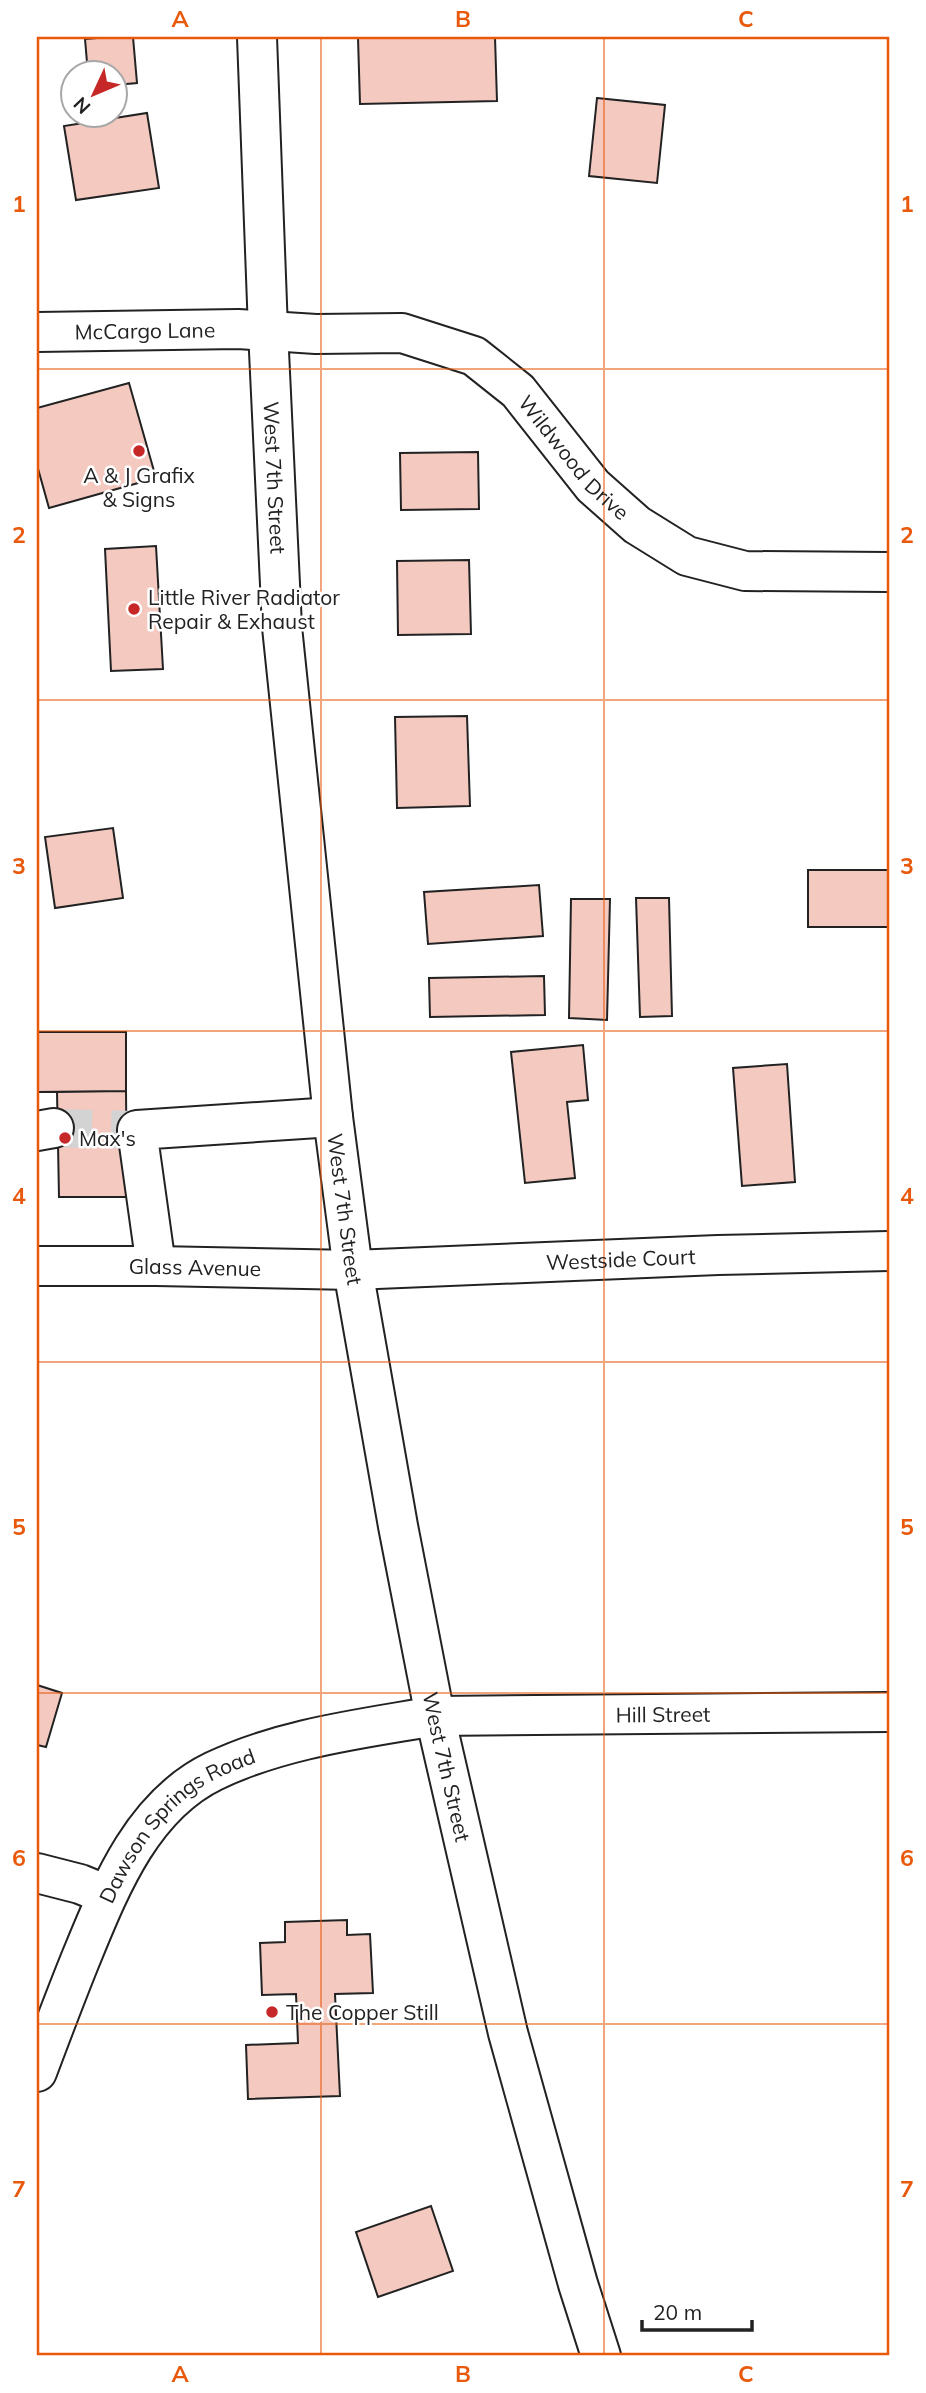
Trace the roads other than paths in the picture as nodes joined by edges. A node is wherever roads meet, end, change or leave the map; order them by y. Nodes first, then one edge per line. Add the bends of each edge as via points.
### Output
1 (257, 37) edge
2 (260, 330) junction
3 (37, 332) edge
4 (889, 572) edge
5 (333, 1117) junction
6 (889, 1251) edge
7 (37, 1266) edge
8 (156, 1266) junction
9 (352, 1270) junction
10 (889, 1712) edge
11 (435, 1716) junction
12 (37, 1873) edge
13 (107, 1895) junction
14 (37, 2072) edge
15 (601, 2356) edge

1 - 2 main road, West 7th Street
2 - 3 main road, McCargo Lane
2 - 4 main road, Wildwood Drive via 402,333 474,356 519,391 593,486 637,525 687,556 745,571
2 - 5 main road, West 7th Street via 282,627
5 - 8 main road via 137,1130
5 - 9 main road, West 7th Street
6 - 9 main road, Westside Court
7 - 8 main road, Glass Avenue
8 - 9 main road, Glass Avenue
9 - 11 main road, West 7th Street
10 - 11 main road, Hill Street
11 - 13 main road, Dawson Springs Road via 336,1733 257,1754 212,1772 161,1810
11 - 15 main road, West 7th Street via 509,2033
12 - 13 main road
13 - 14 main road, Dawson Springs Road

